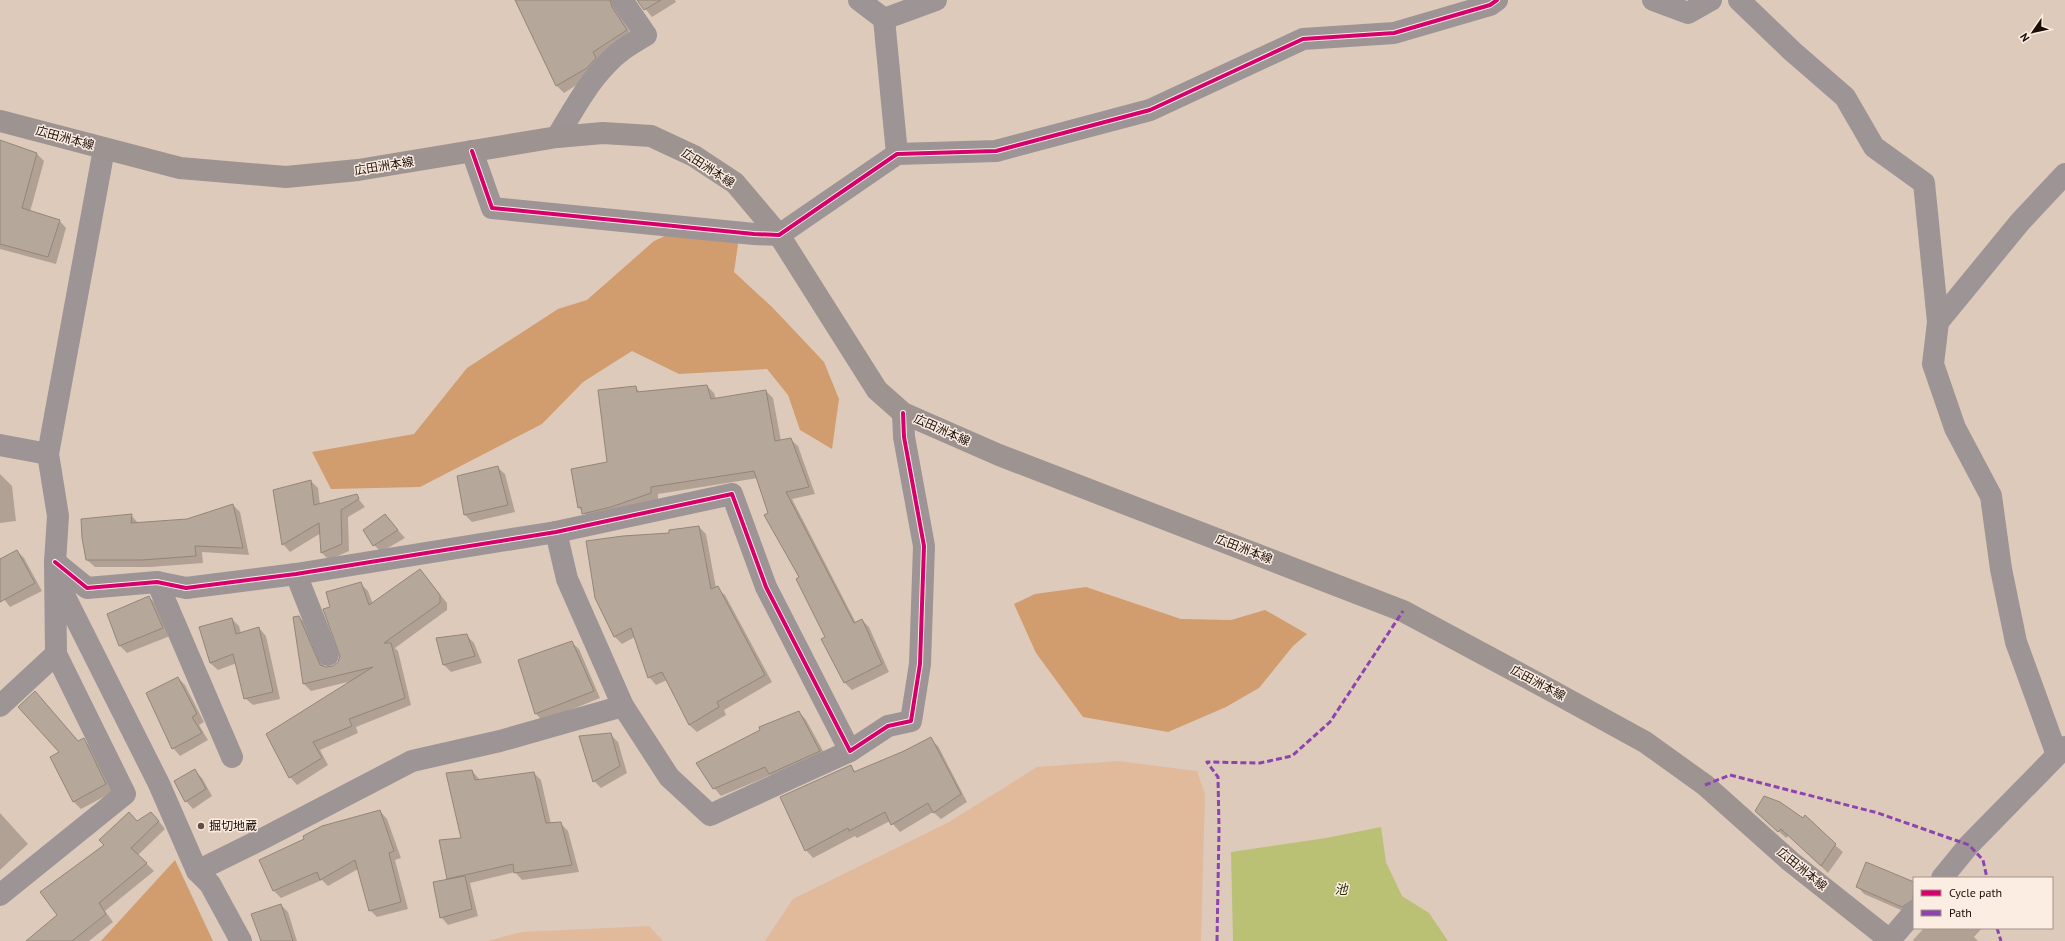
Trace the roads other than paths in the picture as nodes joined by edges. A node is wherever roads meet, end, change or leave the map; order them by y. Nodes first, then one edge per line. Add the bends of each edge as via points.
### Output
1 (622, 0) edge
2 (859, 0) edge
3 (936, 0) edge
4 (1497, 0) edge
5 (1653, 0) edge
6 (1711, 0) edge
7 (1739, 0) edge
8 (884, 18) junction
9 (0, 121) edge
10 (557, 137) junction
11 (104, 149) junction
12 (472, 151) junction
13 (898, 154) junction
14 (2065, 174) edge
15 (779, 235) junction
16 (1938, 322) junction
17 (903, 413) junction
18 (0, 445) edge
19 (48, 454) junction
20 (556, 532) junction
21 (55, 562) junction
22 (296, 574) junction
23 (157, 582) junction
24 (56, 654) junction
25 (328, 655) dead end
26 (0, 706) edge
27 (623, 706) junction
28 (850, 751) junction
29 (2061, 751) edge
30 (232, 757) dead end
31 (197, 871) junction
32 (1943, 877) edge
33 (0, 895) edge
34 (1913, 913) edge
35 (241, 941) edge
36 (1891, 941) edge

1 - 10 street via 646,35 623,49 605,65
2 - 8 street
3 - 8 street
4 - 13 street via 1490,5 1394,33 1303,39 1150,110 996,151
5 - 6 street via 1688,13
7 - 16 street via 1845,97 1874,147 1924,183
8 - 13 street
9 - 11 main road, 広田洲本線
10 - 12 main road, 広田洲本線
10 - 15 main road, 広田洲本線 via 603,133 651,136 694,156 735,183
11 - 12 main road, 広田洲本線 via 180,168 286,177 358,170
11 - 19 street
12 - 15 street via 492,208
13 - 15 street
14 - 16 street via 2020,222
15 - 17 main road, 広田洲本線 via 878,390
16 - 29 street via 1933,364 1954,428 1991,496 2001,569 2016,642
17 - 28 street via 904,437 924,546 920,664 911,721 888,726
17 - 36 main road, 広田洲本線 via 999,455 1403,611 1645,742 1705,785 1790,861
18 - 19 street
19 - 21 street via 58,516
20 - 22 street
20 - 27 street via 567,579
20 - 28 street via 732,494 766,587
21 - 23 street via 87,588
21 - 24 street
21 - 31 street via 66,599 159,784
22 - 23 street via 186,588
22 - 25 street
23 - 30 street
24 - 26 street
24 - 33 street via 125,794
27 - 28 street via 669,777 710,815
27 - 31 street via 500,741 412,761
29 - 32 street via 1969,845
31 - 35 street via 210,884
34 - 36 street

